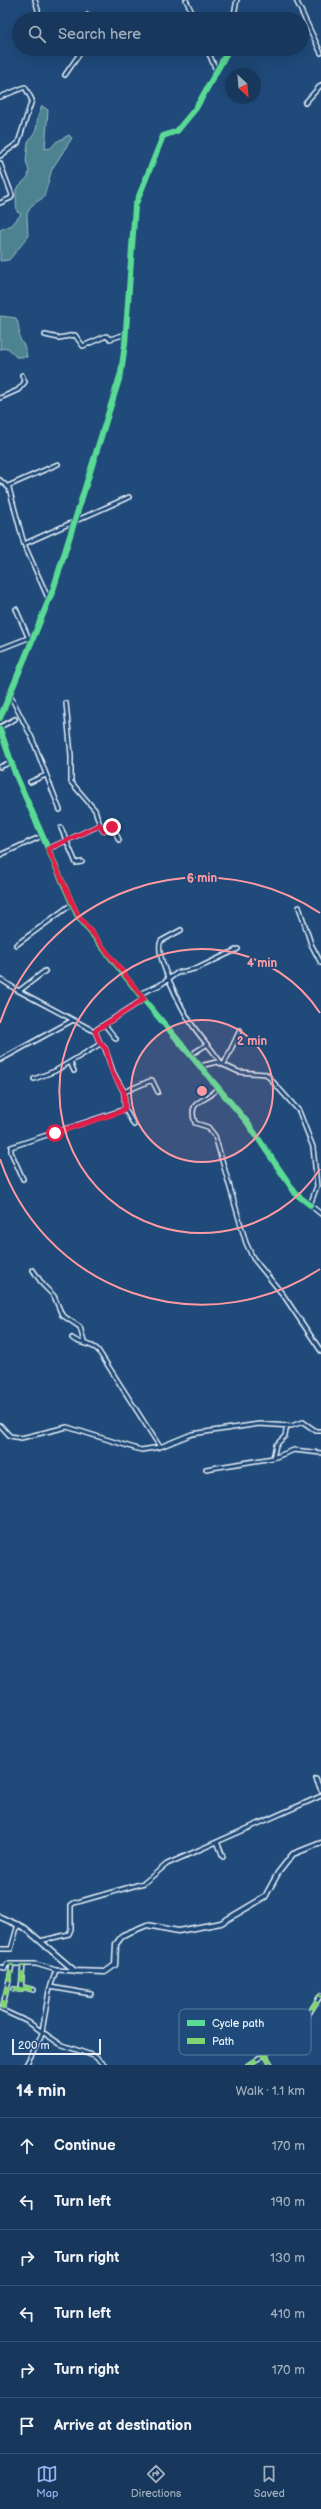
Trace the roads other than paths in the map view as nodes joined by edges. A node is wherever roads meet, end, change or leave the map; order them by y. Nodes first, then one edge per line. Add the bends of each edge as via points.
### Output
1 (35, 0) edge
2 (186, 0) edge
3 (237, 0) edge
4 (296, 0) edge
5 (38, 12) edge
6 (192, 12) edge
7 (234, 12) edge
8 (302, 12) edge
9 (309, 28) edge
10 (321, 53) edge
11 (78, 56) edge
12 (210, 56) edge
13 (225, 56) edge
14 (216, 70) junction
15 (65, 75) dead end
16 (321, 85) edge
17 (0, 97) edge
18 (305, 103) dead end
19 (0, 156) edge
20 (0, 163) edge
21 (0, 203) edge
22 (126, 334) junction
23 (45, 335) dead end
24 (22, 376) dead end
25 (0, 398) edge
26 (58, 464) dead end
27 (0, 480) edge
28 (8, 486) junction
29 (129, 497) dead end
30 (74, 522) junction
31 (24, 544) junction
32 (49, 600) junction
33 (16, 610) dead end
34 (28, 638) junction
35 (32, 640) junction
36 (0, 649) edge
37 (9, 693) junction
38 (66, 703) dead end
39 (0, 718) edge
40 (15, 719) dead end
41 (0, 728) edge
42 (11, 762) junction
43 (0, 767) edge
44 (46, 775) junction
45 (30, 782) dead end
46 (60, 810) dead end
47 (100, 825) junction
48 (61, 828) dead end
49 (42, 836) junction
50 (67, 840) junction
51 (119, 840) dead end
52 (48, 849) junction
53 (0, 855) edge
54 (82, 862) dead end
55 (72, 904) junction
56 (299, 907) dead end
57 (181, 930) dead end
58 (16, 945) dead end
59 (238, 949) dead end
60 (321, 963) edge
61 (45, 971) dead end
62 (0, 979) edge
63 (170, 979) junction
64 (19, 991) junction
65 (140, 994) junction
66 (144, 999) junction
67 (73, 1020) junction
68 (105, 1025) junction
69 (240, 1030) dead end
70 (95, 1031) junction
71 (116, 1039) dead end
72 (100, 1043) junction
73 (206, 1044) junction
74 (195, 1052) dead end
75 (0, 1060) edge
76 (70, 1062) junction
77 (222, 1063) junction
78 (200, 1066) junction
79 (74, 1071) dead end
80 (34, 1078) dead end
81 (217, 1087) junction
82 (124, 1092) junction
83 (158, 1092) dead end
84 (125, 1109) junction
85 (134, 1125) dead end
86 (24, 1179) dead end
87 (310, 1204) junction
88 (321, 1214) edge
89 (33, 1270) dead end
90 (72, 1338) dead end
91 (84, 1342) junction
92 (321, 1351) edge
93 (0, 1425) edge
94 (286, 1425) junction
95 (321, 1431) edge
96 (160, 1447) junction
97 (321, 1453) edge
98 (273, 1458) junction
99 (206, 1469) dead end
100 (316, 1779) dead end
101 (321, 1790) edge
102 (321, 1796) edge
103 (321, 1843) edge
104 (218, 1844) junction
105 (223, 1857) dead end
106 (0, 1917) edge
107 (18, 1924) junction
108 (40, 1942) junction
109 (0, 1949) edge
110 (12, 1964) junction
111 (22, 1964) junction
112 (0, 1967) edge
113 (56, 1970) junction
114 (81, 1972) junction
115 (22, 1980) junction
116 (28, 1980) dead end
117 (23, 1987) junction
118 (50, 1987) junction
119 (14, 1989) dead end
120 (34, 1990) dead end
121 (91, 1994) dead end
122 (321, 1995) edge
123 (1, 2009) edge
124 (311, 2012) edge
125 (41, 2030) junction
126 (263, 2055) edge
127 (266, 2055) edge
128 (26, 2065) edge
129 (105, 2065) edge
130 (248, 2065) edge
131 (271, 2065) edge

1 - 5 street
2 - 6 street
3 - 7 street
4 - 8 street
9 - 10 street
11 - 15 street
12 - 14 street
13 - 14 street
14 - 22 street via 196,108 177,131 162,136 135,206
16 - 18 street
17 - 19 street via 25,88 32,100 18,143
20 - 21 street via 12,195
22 - 23 street via 110,339 106,336 83,346 75,335 59,338
22 - 30 street via 121,373
24 - 25 street via 22,388
26 - 28 street
27 - 28 street
28 - 31 street
29 - 30 street
30 - 31 street
30 - 32 street
31 - 32 street
32 - 35 street
33 - 34 street
34 - 35 street
34 - 36 street
35 - 37 street
37 - 39 street
37 - 44 street via 32,738
38 - 47 street via 71,782 95,810
40 - 41 street
41 - 42 street
42 - 43 street
42 - 49 street
44 - 45 street
44 - 46 street
47 - 50 street
47 - 51 street via 103,831 113,827
48 - 50 street
49 - 52 street
49 - 53 street
50 - 52 street
50 - 54 street via 76,863
52 - 55 street
55 - 58 street
55 - 65 street
56 - 60 street via 311,944
57 - 63 street via 166,937 159,944
59 - 63 street
61 - 64 street
62 - 64 street
63 - 65 street
63 - 73 street via 180,1004
64 - 67 street
65 - 66 street
66 - 68 street
66 - 78 street
67 - 70 street
67 - 75 street
68 - 70 street
68 - 71 street
69 - 77 street
70 - 72 street
72 - 76 street
72 - 82 street via 106,1049 112,1072
73 - 74 street
73 - 77 street
76 - 79 street
76 - 80 street via 55,1071
77 - 78 street
77 - 87 street via 239,1072 268,1075 299,1111 313,1147 316,1163 317,1186
78 - 81 street
81 - 87 street via 247,1122 296,1194
81 - 92 street via 213,1093 196,1104 193,1112 195,1123 208,1127 215,1136 246,1243 253,1258 284,1296
82 - 83 street via 152,1080
82 - 84 street
84 - 85 street
84 - 86 street via 11,1147 12,1156
87 - 88 street
89 - 91 street via 42,1285 54,1296 62,1315 80,1327
90 - 91 street
91 - 96 street via 98,1350
93 - 96 street via 10,1436 18,1438 31,1437 64,1426 112,1439 137,1449
94 - 95 street via 303,1422 316,1431
94 - 96 street via 259,1424 192,1434
94 - 98 street via 285,1436 276,1445
97 - 98 street via 294,1450
98 - 99 street
100 - 101 street
102 - 104 street
103 - 114 street via 293,1854 265,1897 224,1921 182,1931 151,1925 143,1926 118,1940 115,1965 112,1969 105,1972
104 - 105 street
104 - 108 street via 167,1864 144,1883 72,1904 69,1934
106 - 107 street
107 - 108 street
107 - 109 street via 11,1949
108 - 114 street via 73,1969
110 - 111 street
110 - 112 street
110 - 123 street
111 - 113 street
111 - 115 street
113 - 114 street
113 - 118 street
115 - 116 street
115 - 117 street
117 - 119 street via 20,1991
117 - 120 street
118 - 121 street
118 - 125 street
122 - 124 street
123 - 125 street
125 - 128 street via 41,2037
125 - 129 street via 60,2044 94,2056
126 - 130 street
127 - 131 street

